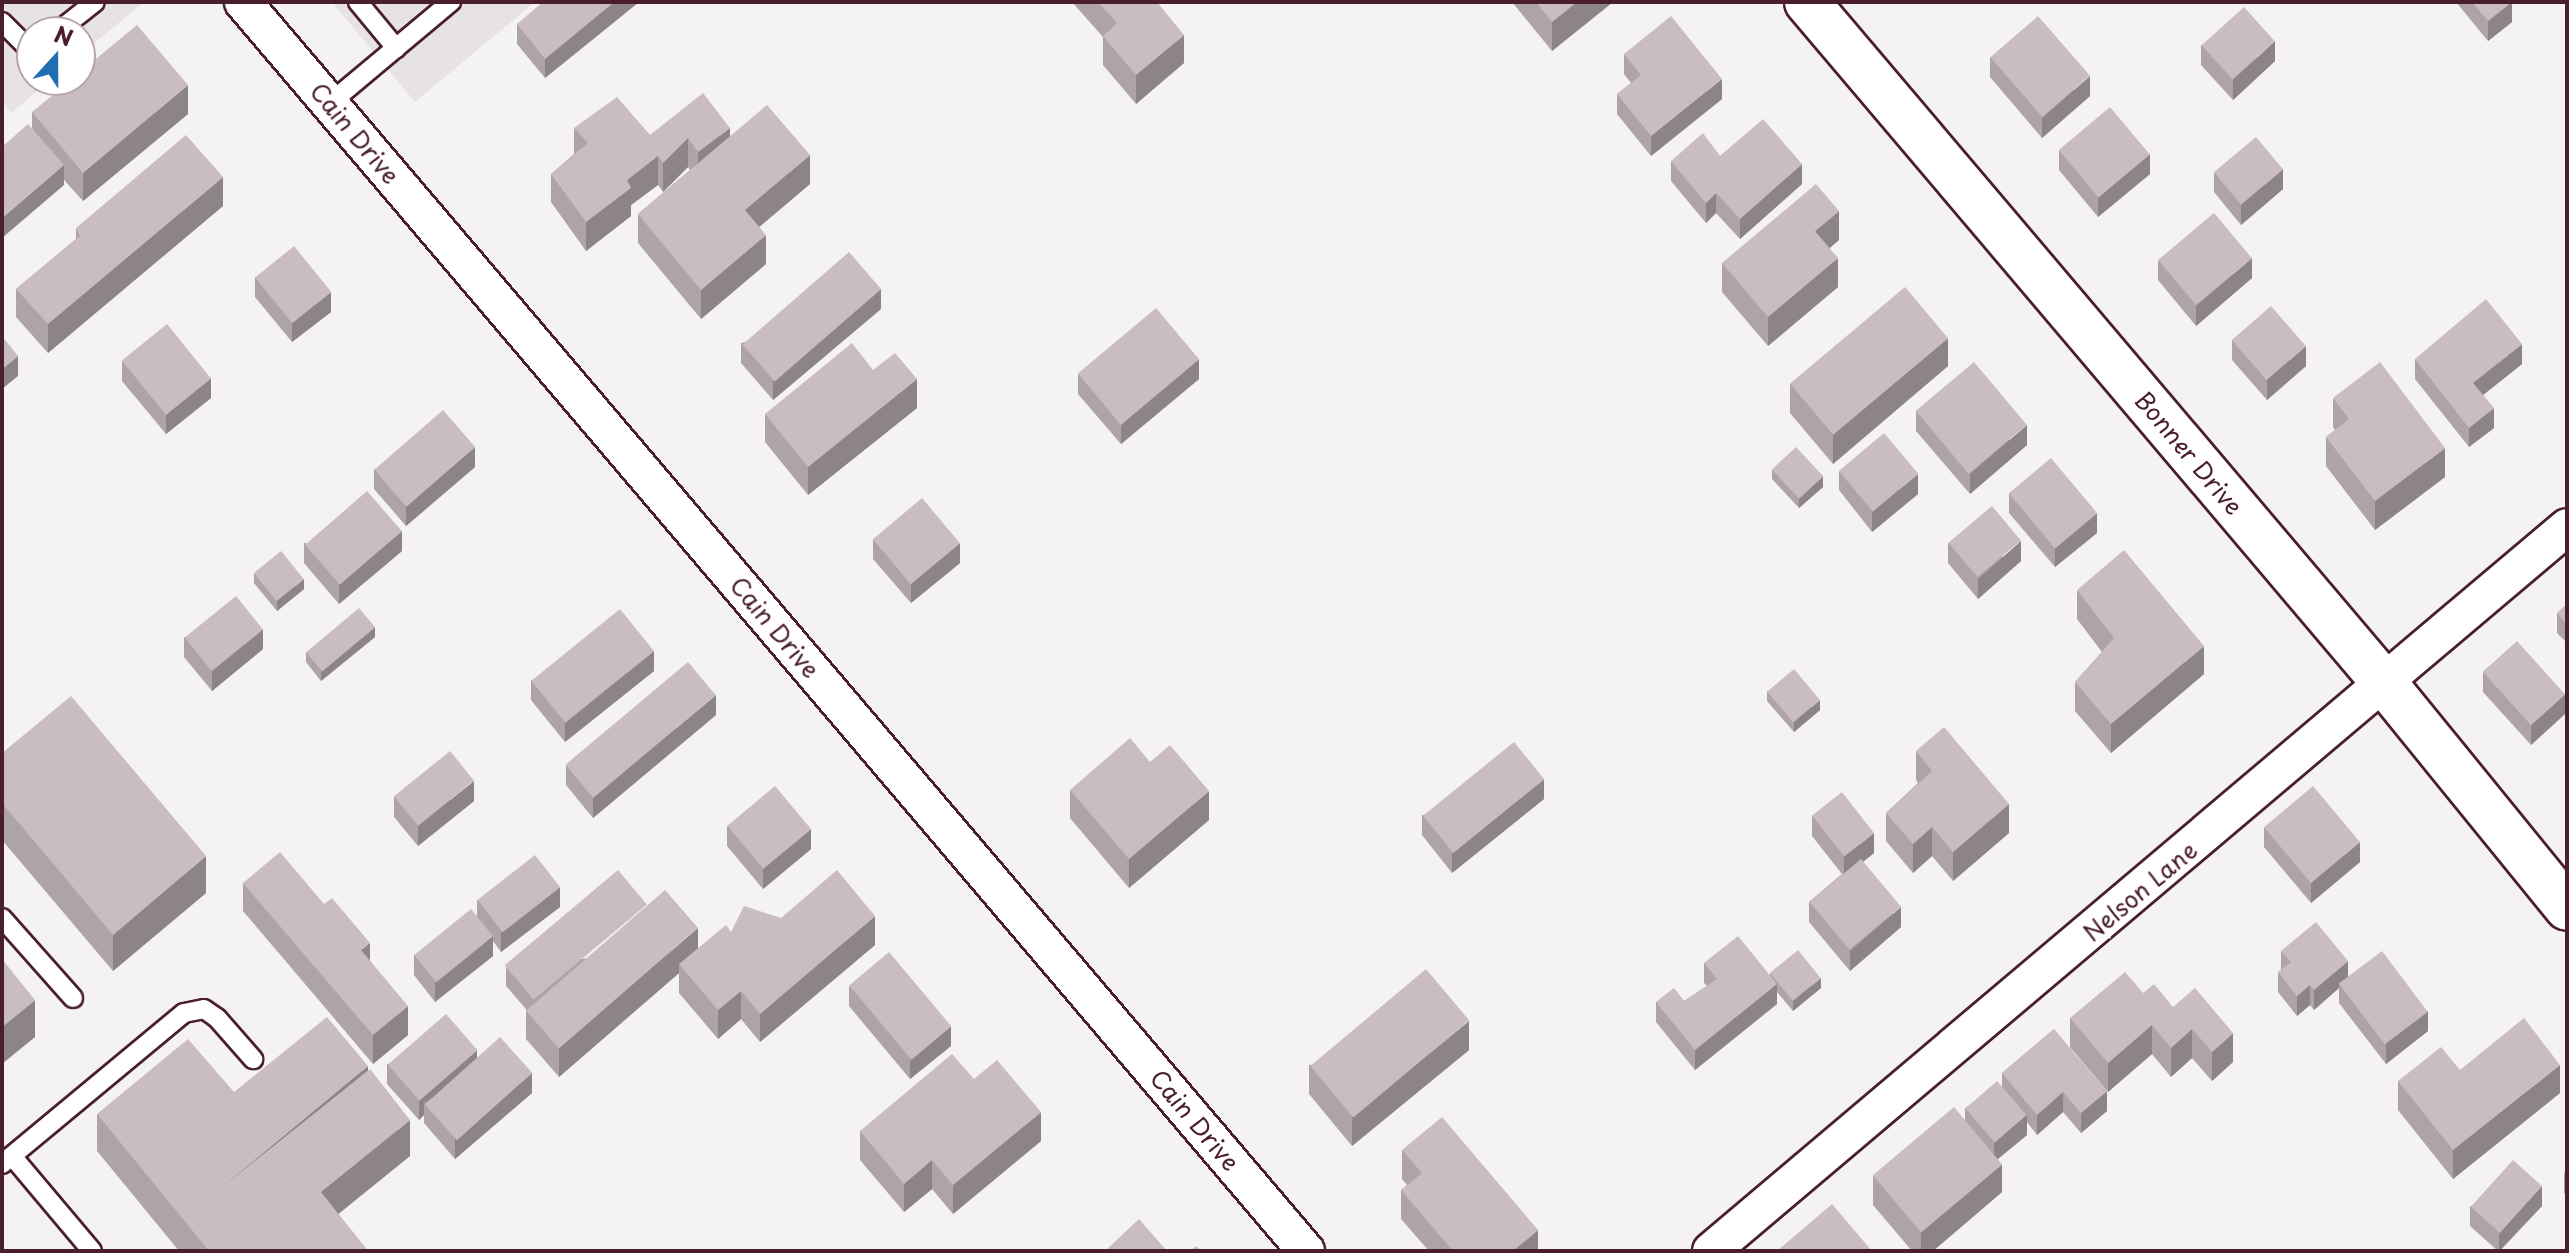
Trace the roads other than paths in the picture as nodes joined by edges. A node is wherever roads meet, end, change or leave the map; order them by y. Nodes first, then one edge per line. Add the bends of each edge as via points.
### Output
1 (95, 2) edge
2 (358, 2) edge
3 (451, 2) edge
4 (1807, 2) edge
5 (251, 4) edge
6 (77, 16) edge
7 (396, 48) junction
8 (330, 103) junction
9 (2567, 527) edge
10 (2386, 685) junction
11 (2567, 908) edge
12 (2, 918) edge
13 (73, 998) dead end
14 (253, 1059) dead end
15 (7, 1160) edge
16 (92, 1251) edge
17 (1306, 1251) edge
18 (1711, 1251) edge

1 - 6 lane
2 - 7 lane
3 - 7 lane
4 - 10 street, Bonner Drive
5 - 8 street, Cain Drive
7 - 8 lane
8 - 17 street, Cain Drive
9 - 10 street, Nelson Lane
10 - 11 street, Bonner Drive
10 - 18 street, Nelson Lane
12 - 13 lane
14 - 15 lane via 204,1009 184,1013
15 - 16 lane

